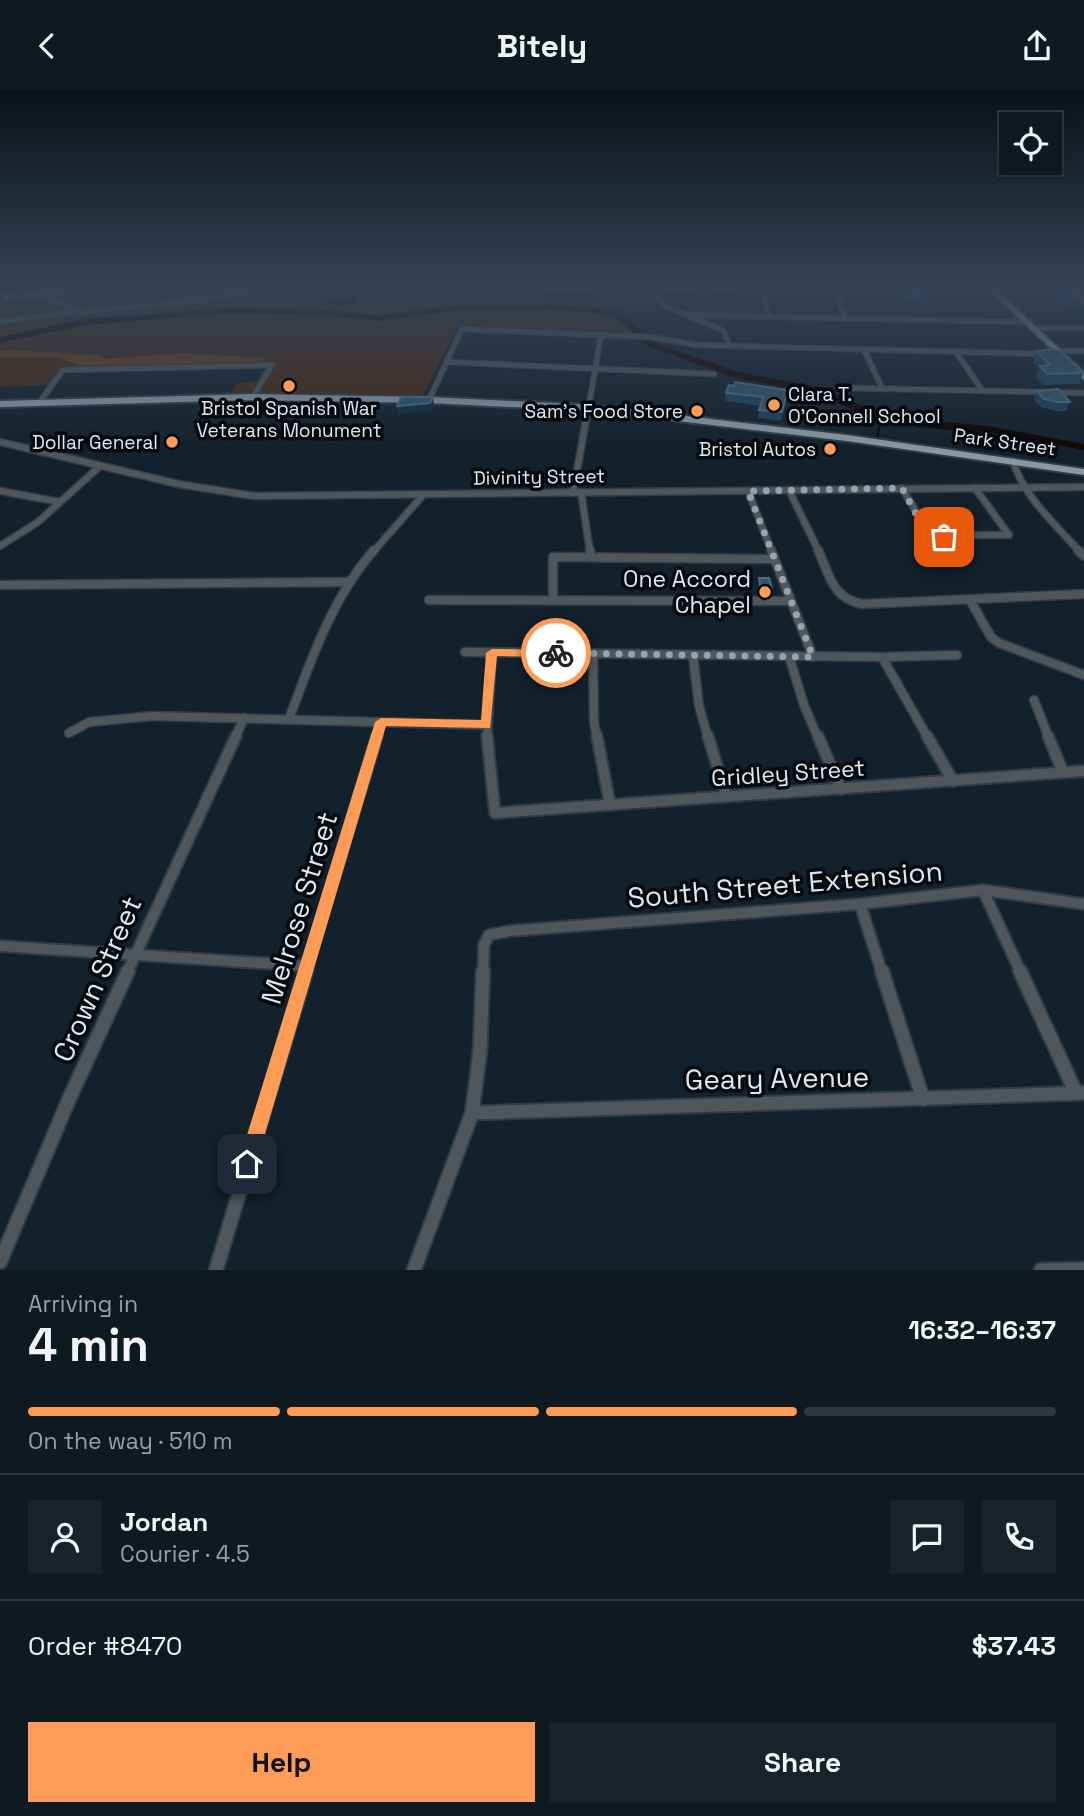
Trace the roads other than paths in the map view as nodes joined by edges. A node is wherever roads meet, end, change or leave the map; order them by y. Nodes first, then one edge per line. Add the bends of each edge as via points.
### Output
1 (456, 343) edge
2 (600, 343) edge
3 (685, 343) edge
4 (728, 343) edge
5 (1050, 343) edge
6 (729, 346) junction
7 (864, 349) junction
8 (1084, 351) edge
9 (956, 352) junction
10 (1060, 353) junction
11 (447, 362) junction
12 (595, 368) junction
13 (715, 374) dead end
14 (1084, 377) edge
15 (848, 388) dead end
16 (882, 388) junction
17 (982, 390) junction
18 (1084, 393) edge
19 (253, 397) junction
20 (429, 400) junction
21 (39, 403) junction
22 (0, 404) edge
23 (589, 407) junction
24 (0, 442) edge
25 (1013, 461) junction
26 (99, 467) junction
27 (1084, 472) edge
28 (902, 488) junction
29 (975, 488) junction
30 (1026, 488) junction
31 (1084, 488) edge
32 (789, 490) junction
33 (0, 491) edge
34 (748, 491) junction
35 (577, 493) junction
36 (424, 494) junction
37 (60, 502) junction
38 (0, 547) edge
39 (1084, 556) edge
40 (591, 557) junction
41 (774, 559) junction
42 (350, 582) junction
43 (0, 585) edge
44 (1084, 594) edge
45 (553, 599) junction
46 (429, 600) dead end
47 (970, 600) junction
48 (791, 601) junction
49 (465, 652) dead end
50 (492, 653) junction
51 (593, 654) junction
52 (957, 655) dead end
53 (693, 656) junction
54 (789, 656) junction
55 (813, 657) junction
56 (882, 657) junction
57 (1084, 675) edge
58 (1034, 700) dead end
59 (244, 718) junction
60 (289, 719) junction
61 (381, 722) junction
62 (486, 725) junction
63 (69, 733) dead end
64 (1084, 771) edge
65 (1063, 772) junction
66 (953, 781) junction
67 (841, 789) junction
68 (726, 796) junction
69 (610, 804) junction
70 (983, 890) junction
71 (860, 904) junction
72 (1084, 904) edge
73 (0, 946) edge
74 (135, 954) junction
75 (307, 966) junction
76 (1080, 1093) edge
77 (923, 1099) junction
78 (471, 1113) junction
79 (0, 1262) edge
80 (1084, 1269) edge
81 (215, 1270) edge
82 (414, 1270) edge
83 (1041, 1270) edge

1 - 11 street
2 - 12 street
3 - 6 street
4 - 6 street
5 - 10 main road
6 - 7 street
7 - 9 street
7 - 16 street
8 - 10 street
9 - 10 street
9 - 17 street
10 - 14 main road
11 - 12 street
11 - 20 street
12 - 13 street
12 - 23 street
15 - 16 street
16 - 17 street
17 - 18 street
19 - 20 highway, Park Street
19 - 21 highway, Park Street
19 - 21 street via 272,365 63,370
20 - 23 highway, Park Street
21 - 22 highway, Park Street
23 - 25 highway, Park Street
23 - 35 street
24 - 26 street, Divinity Street
25 - 27 highway, Park Street
25 - 30 street
26 - 36 street, Divinity Street via 254,496
26 - 37 street
28 - 29 street, Divinity Street
28 - 29 street via 930,535 1009,535
28 - 32 street, Divinity Street
29 - 30 street, Divinity Street
30 - 31 street, Divinity Street
30 - 39 street
32 - 34 street, Divinity Street
32 - 47 street via 840,596 847,601
33 - 37 street
34 - 35 street, Divinity Street
34 - 41 street
35 - 36 street, Divinity Street
35 - 40 street
36 - 42 street
37 - 38 street
40 - 41 street
40 - 45 street via 553,557
41 - 48 street
42 - 43 street
42 - 60 street
44 - 47 street
45 - 46 street
45 - 48 street
47 - 57 street via 990,637 999,643
48 - 55 street
49 - 50 street
50 - 51 street
50 - 62 street
51 - 53 street
51 - 69 street via 594,722
52 - 56 street
53 - 54 street
53 - 68 street via 699,706
54 - 55 street
54 - 67 street via 804,705
55 - 56 street
56 - 66 street
58 - 65 street
59 - 60 street
59 - 63 street via 112,718 81,724
59 - 74 street, Crown Street
60 - 61 street
61 - 62 street
61 - 75 street, Melrose Street
62 - 69 street, Gridley Street via 495,813
64 - 65 street, Gridley Street
65 - 66 street, Gridley Street
66 - 67 street, Gridley Street
67 - 68 street, Gridley Street
68 - 69 street, Gridley Street
70 - 71 street, South Street Extension
70 - 72 street, South Street Extension
70 - 76 street
71 - 77 street
71 - 78 street, South Street Extension via 489,935 484,946 480,1070
73 - 74 street
74 - 75 street
74 - 79 street, Crown Street
75 - 81 street, Melrose Street
76 - 77 street, Geary Avenue
77 - 78 street, Geary Avenue
78 - 82 street
80 - 83 street

